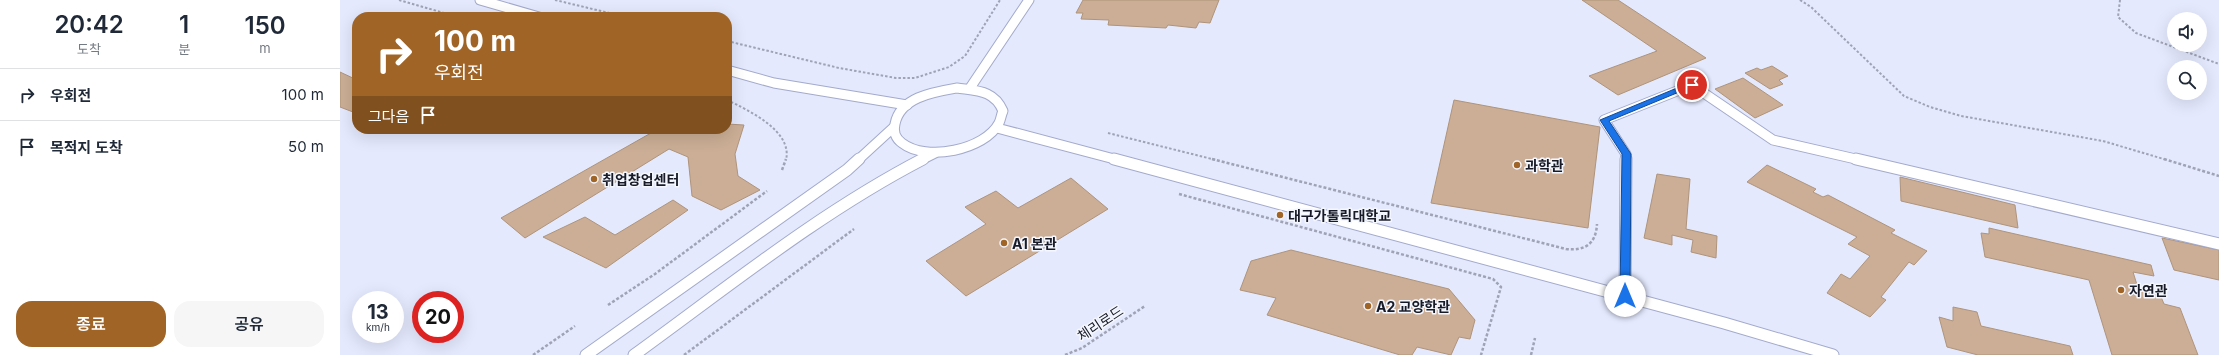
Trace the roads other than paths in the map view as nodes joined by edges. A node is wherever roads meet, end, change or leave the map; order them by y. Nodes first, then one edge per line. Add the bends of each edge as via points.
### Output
1 (480, 0) edge
2 (1029, 0) edge
3 (522, 12) edge
4 (732, 71) edge
5 (970, 88) junction
6 (907, 105) junction
7 (894, 127) junction
8 (997, 128) junction
9 (935, 153) junction
10 (2219, 244) edge
11 (1625, 296) junction
12 (586, 355) edge
13 (634, 355) edge
14 (1833, 355) edge

1 - 3 lane
2 - 5 lane
4 - 6 lane via 774,83
5 - 6 lane via 940,90
5 - 8 lane via 989,93 998,100 1003,108 1003,117
6 - 7 lane via 897,116
7 - 9 lane via 896,137 904,145 918,151
7 - 12 lane via 847,170
8 - 9 lane via 972,146
8 - 11 lane
9 - 13 lane via 881,181 818,222
10 - 11 lane via 1773,140 1692,85 1604,120 1626,154
11 - 14 lane

